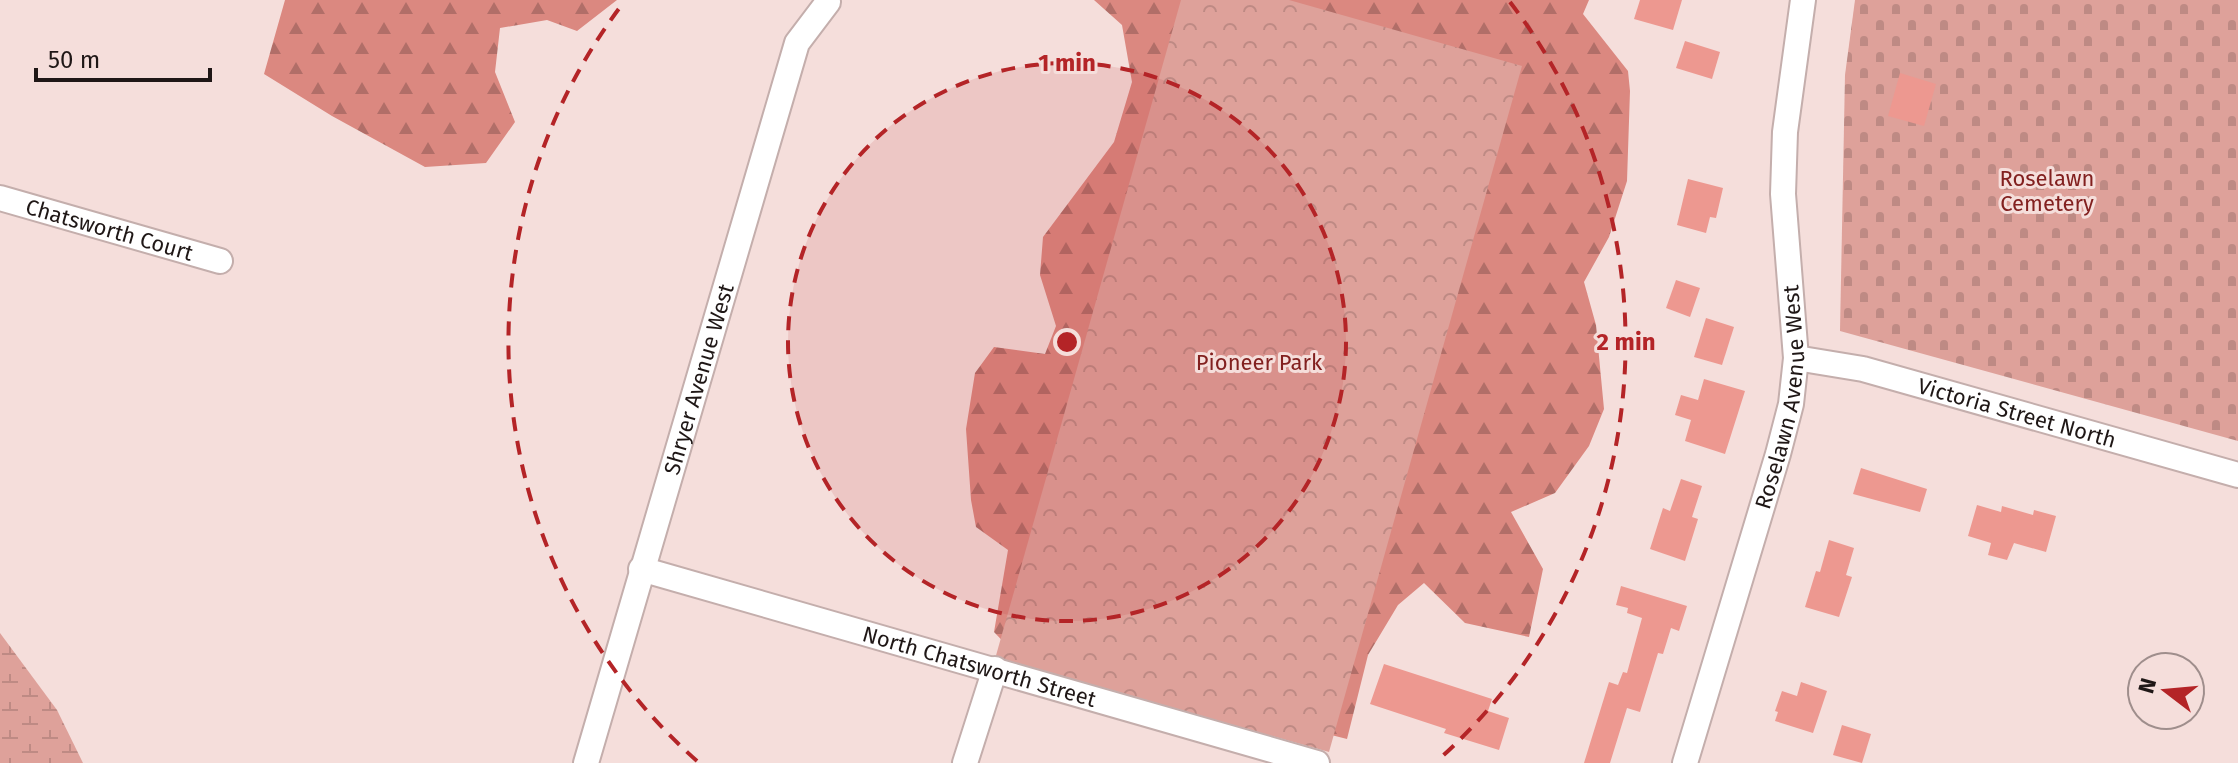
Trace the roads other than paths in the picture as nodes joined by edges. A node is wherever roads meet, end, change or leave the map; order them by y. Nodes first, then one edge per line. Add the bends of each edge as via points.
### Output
1 (828, 2) dead end
2 (1801, 10) edge
3 (0, 198) edge
4 (220, 261) dead end
5 (1796, 358) junction
6 (2238, 475) edge
7 (641, 569) junction
8 (995, 669) junction
9 (586, 763) edge
10 (965, 763) edge
11 (1317, 763) edge
12 (1685, 763) edge

1 - 7 street, Shryer Avenue West via 797,43
2 - 5 street, Roselawn Avenue West via 1785,132 1783,194
3 - 4 street, Chatsworth Court
5 - 6 street, Victoria Street North via 1863,369
5 - 12 street, Roselawn Avenue West via 1778,454
7 - 8 street, North Chatsworth Street
7 - 9 street, Shryer Avenue West
8 - 10 street
8 - 11 street, North Chatsworth Street

